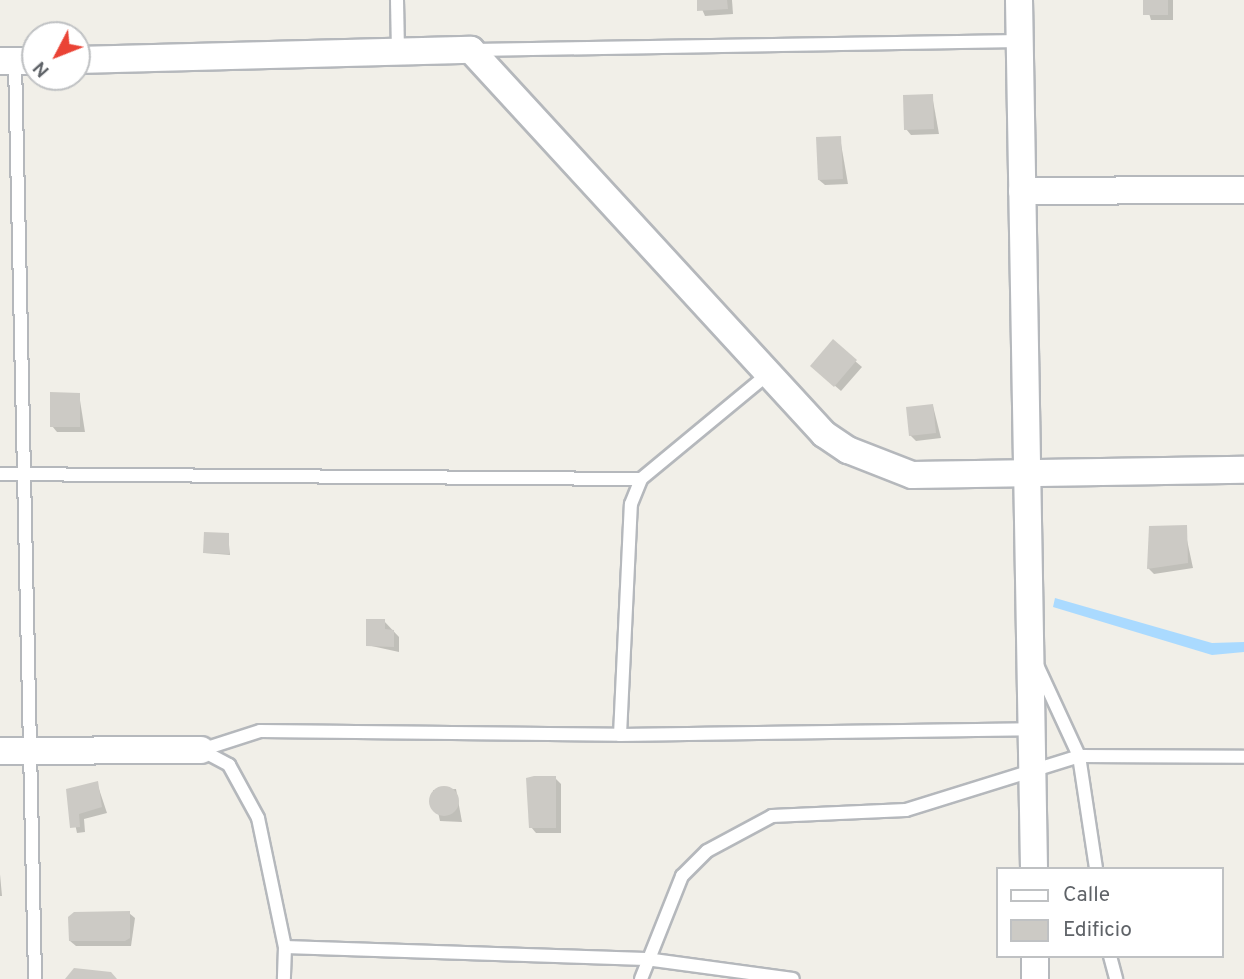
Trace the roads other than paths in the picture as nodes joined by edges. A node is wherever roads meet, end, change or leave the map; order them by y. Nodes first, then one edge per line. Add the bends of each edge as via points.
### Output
1 (397, 0) edge
2 (1019, 0) edge
3 (1020, 41) junction
4 (471, 50) junction
5 (398, 52) junction
6 (91, 60) edge
7 (17, 61) edge
8 (1244, 190) edge
9 (1022, 191) junction
10 (768, 374) junction
11 (1244, 470) edge
12 (0, 474) edge
13 (1027, 474) junction
14 (29, 475) junction
15 (641, 479) junction
16 (1030, 649) junction
17 (1031, 729) junction
18 (620, 735) junction
19 (201, 750) junction
20 (0, 751) edge
21 (34, 751) junction
22 (1079, 757) junction
23 (1244, 757) edge
24 (1032, 768) junction
25 (1034, 867) edge
26 (1096, 867) edge
27 (285, 947) junction
28 (1035, 958) edge
29 (1111, 958) edge
30 (646, 959) junction
31 (35, 979) edge
32 (284, 979) edge
33 (641, 979) edge
34 (793, 979) edge
35 (1035, 979) edge
36 (1116, 979) edge

1 - 5 lane
2 - 3 street
3 - 4 lane
3 - 9 street
4 - 5 street
4 - 10 street
5 - 6 street
7 - 14 lane
8 - 9 street
9 - 13 street
10 - 13 street via 824,434 874,463 912,475
10 - 15 lane
11 - 13 street
12 - 14 lane
13 - 16 street
14 - 15 lane
14 - 21 lane
15 - 18 lane via 631,504
16 - 17 street
16 - 22 lane
17 - 18 lane
17 - 24 street
18 - 19 lane via 260,731
19 - 21 street
19 - 27 lane via 229,765 246,788
20 - 21 street
21 - 31 lane
22 - 23 lane
22 - 24 lane
22 - 26 lane
24 - 25 street
24 - 30 lane via 906,810 801,810 760,822 707,851 682,876
27 - 30 lane
27 - 32 lane
28 - 35 street
29 - 36 lane
30 - 33 lane
30 - 34 lane

